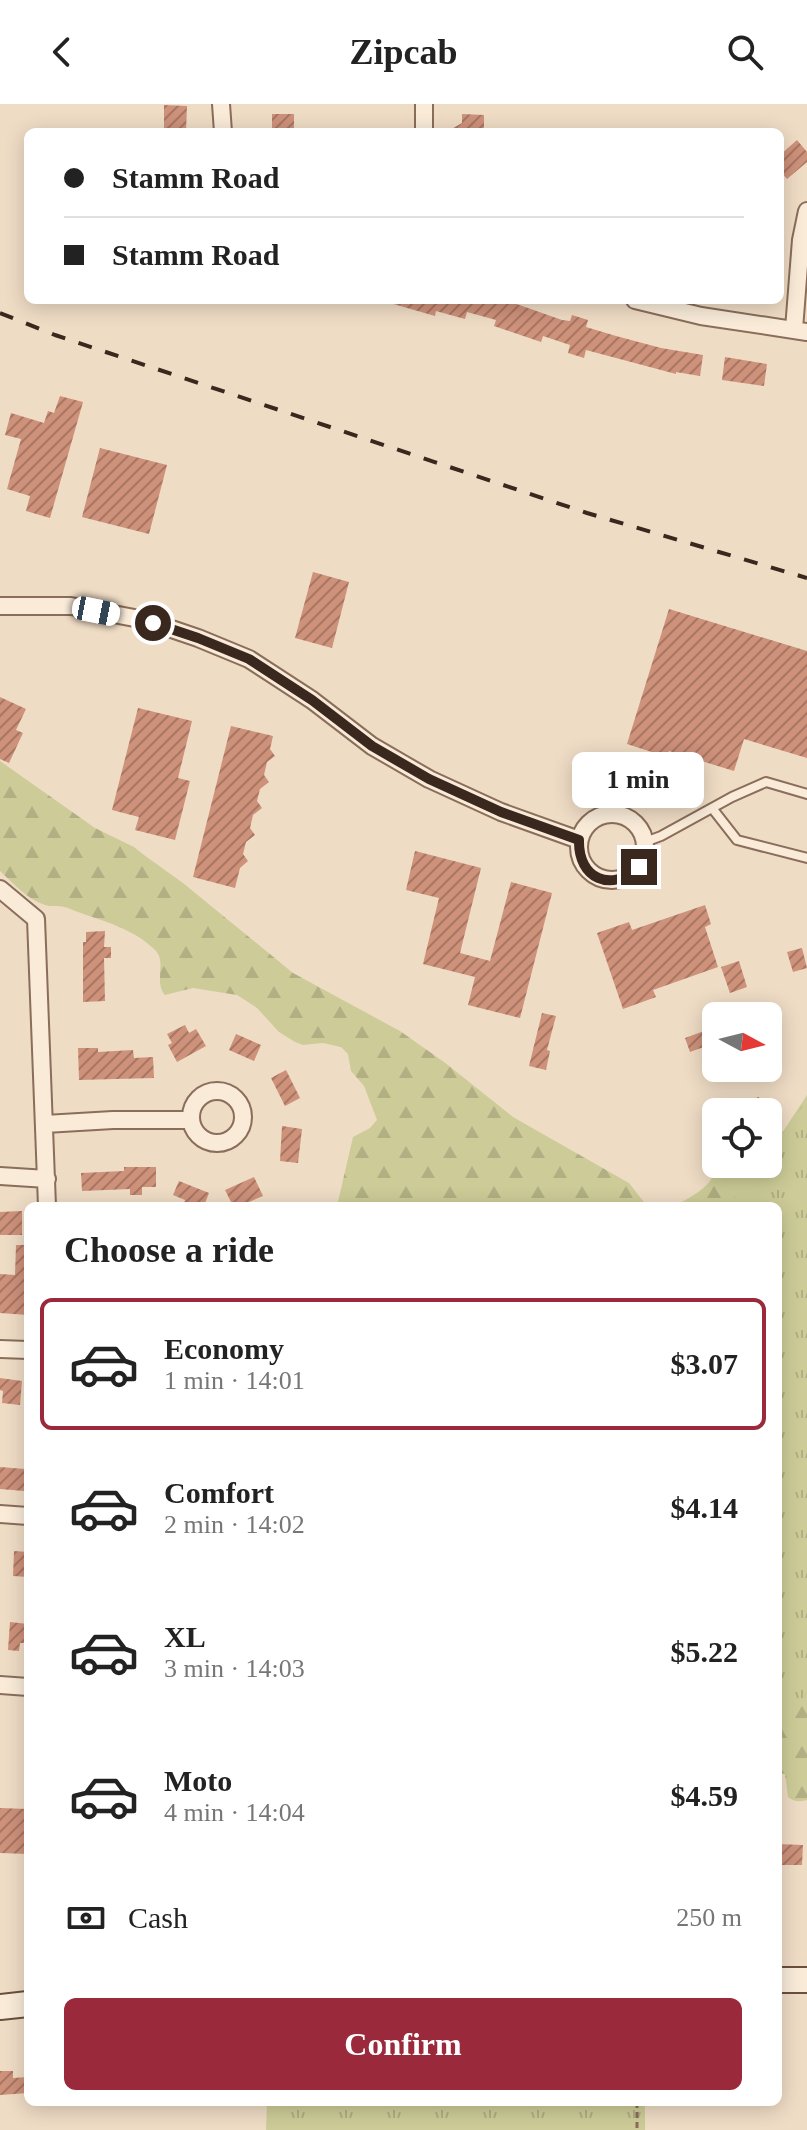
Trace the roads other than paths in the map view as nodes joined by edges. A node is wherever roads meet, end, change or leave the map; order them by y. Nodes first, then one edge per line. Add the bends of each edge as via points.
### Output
1 (221, 104) edge
2 (424, 104) edge
3 (223, 128) edge
4 (424, 128) edge
5 (807, 211) edge
6 (652, 304) edge
7 (801, 330) edge
8 (0, 606) edge
9 (807, 794) edge
10 (712, 808) junction
11 (579, 840) junction
12 (645, 842) junction
13 (807, 858) edge
14 (0, 889) edge
15 (191, 1120) dead end
16 (45, 1124) junction
17 (0, 1176) edge
18 (47, 1179) junction
19 (47, 1202) edge
20 (0, 1349) edge
21 (24, 1350) edge
22 (0, 1514) edge
23 (24, 1516) edge
24 (0, 1685) edge
25 (24, 1687) edge
26 (782, 1980) edge
27 (807, 1980) edge
28 (24, 2004) edge
29 (0, 2007) edge

1 - 3 street
2 - 4 street
5 - 7 street via 801,240
6 - 7 street
8 - 11 street via 71,606 145,620 198,638 249,659 372,746 429,779
9 - 10 lane via 766,782
10 - 12 lane
10 - 13 lane via 737,840
11 - 12 street via 584,828 606,814 631,820
11 - 12 street via 583,865 592,875 617,881 639,867
14 - 16 street via 36,919
15 - 16 street
16 - 18 street
17 - 18 street
18 - 19 street
20 - 21 street
22 - 23 street
24 - 25 street
26 - 27 main road
28 - 29 main road

